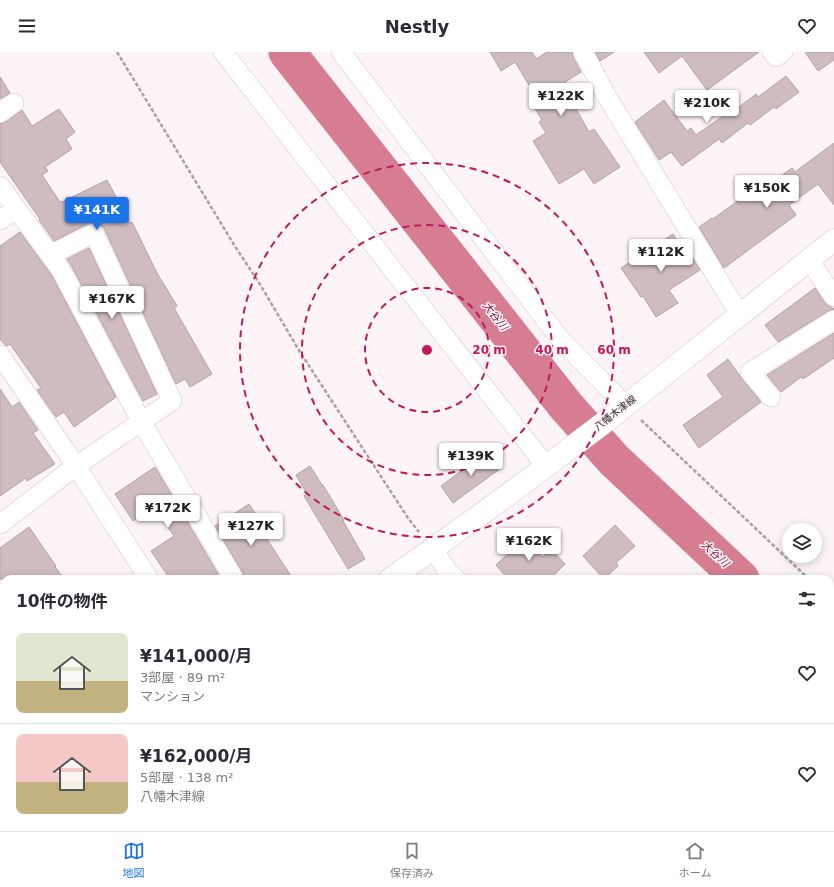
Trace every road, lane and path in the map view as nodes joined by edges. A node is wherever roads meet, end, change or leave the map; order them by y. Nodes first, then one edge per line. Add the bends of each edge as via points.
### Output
1 (117, 52) edge
2 (223, 52) edge
3 (342, 52) edge
4 (583, 52) edge
5 (772, 52) edge
6 (783, 52) edge
7 (0, 186) edge
8 (16, 209) junction
9 (0, 220) edge
10 (834, 240) edge
11 (50, 255) junction
12 (809, 260) junction
13 (834, 297) edge
14 (740, 315) junction
15 (834, 320) edge
16 (0, 355) edge
17 (771, 397) dead end
18 (620, 410) junction
19 (141, 421) junction
20 (552, 461) junction
21 (76, 466) junction
22 (0, 524) edge
23 (433, 549) junction
24 (146, 575) edge
25 (232, 575) edge
26 (396, 575) edge
27 (448, 575) edge
28 (805, 575) edge

1 - 23 path via 300,352 408,518
2 - 20 street
3 - 18 street via 561,340
4 - 14 street via 606,95
5 - 6 street via 776,57
7 - 8 street
8 - 9 street
8 - 11 street
10 - 12 main road, 八幡木津線
11 - 19 street via 61,270
11 - 19 street via 94,233 172,401
12 - 13 street
12 - 14 main road, 八幡木津線
14 - 18 main road, 八幡木津線
15 - 17 street via 750,372
16 - 21 street
18 - 20 main road, 八幡木津線
18 - 28 path
19 - 21 street
19 - 25 street
20 - 23 main road, 八幡木津線
21 - 22 street
21 - 24 street
23 - 26 main road, 八幡木津線
23 - 27 street

